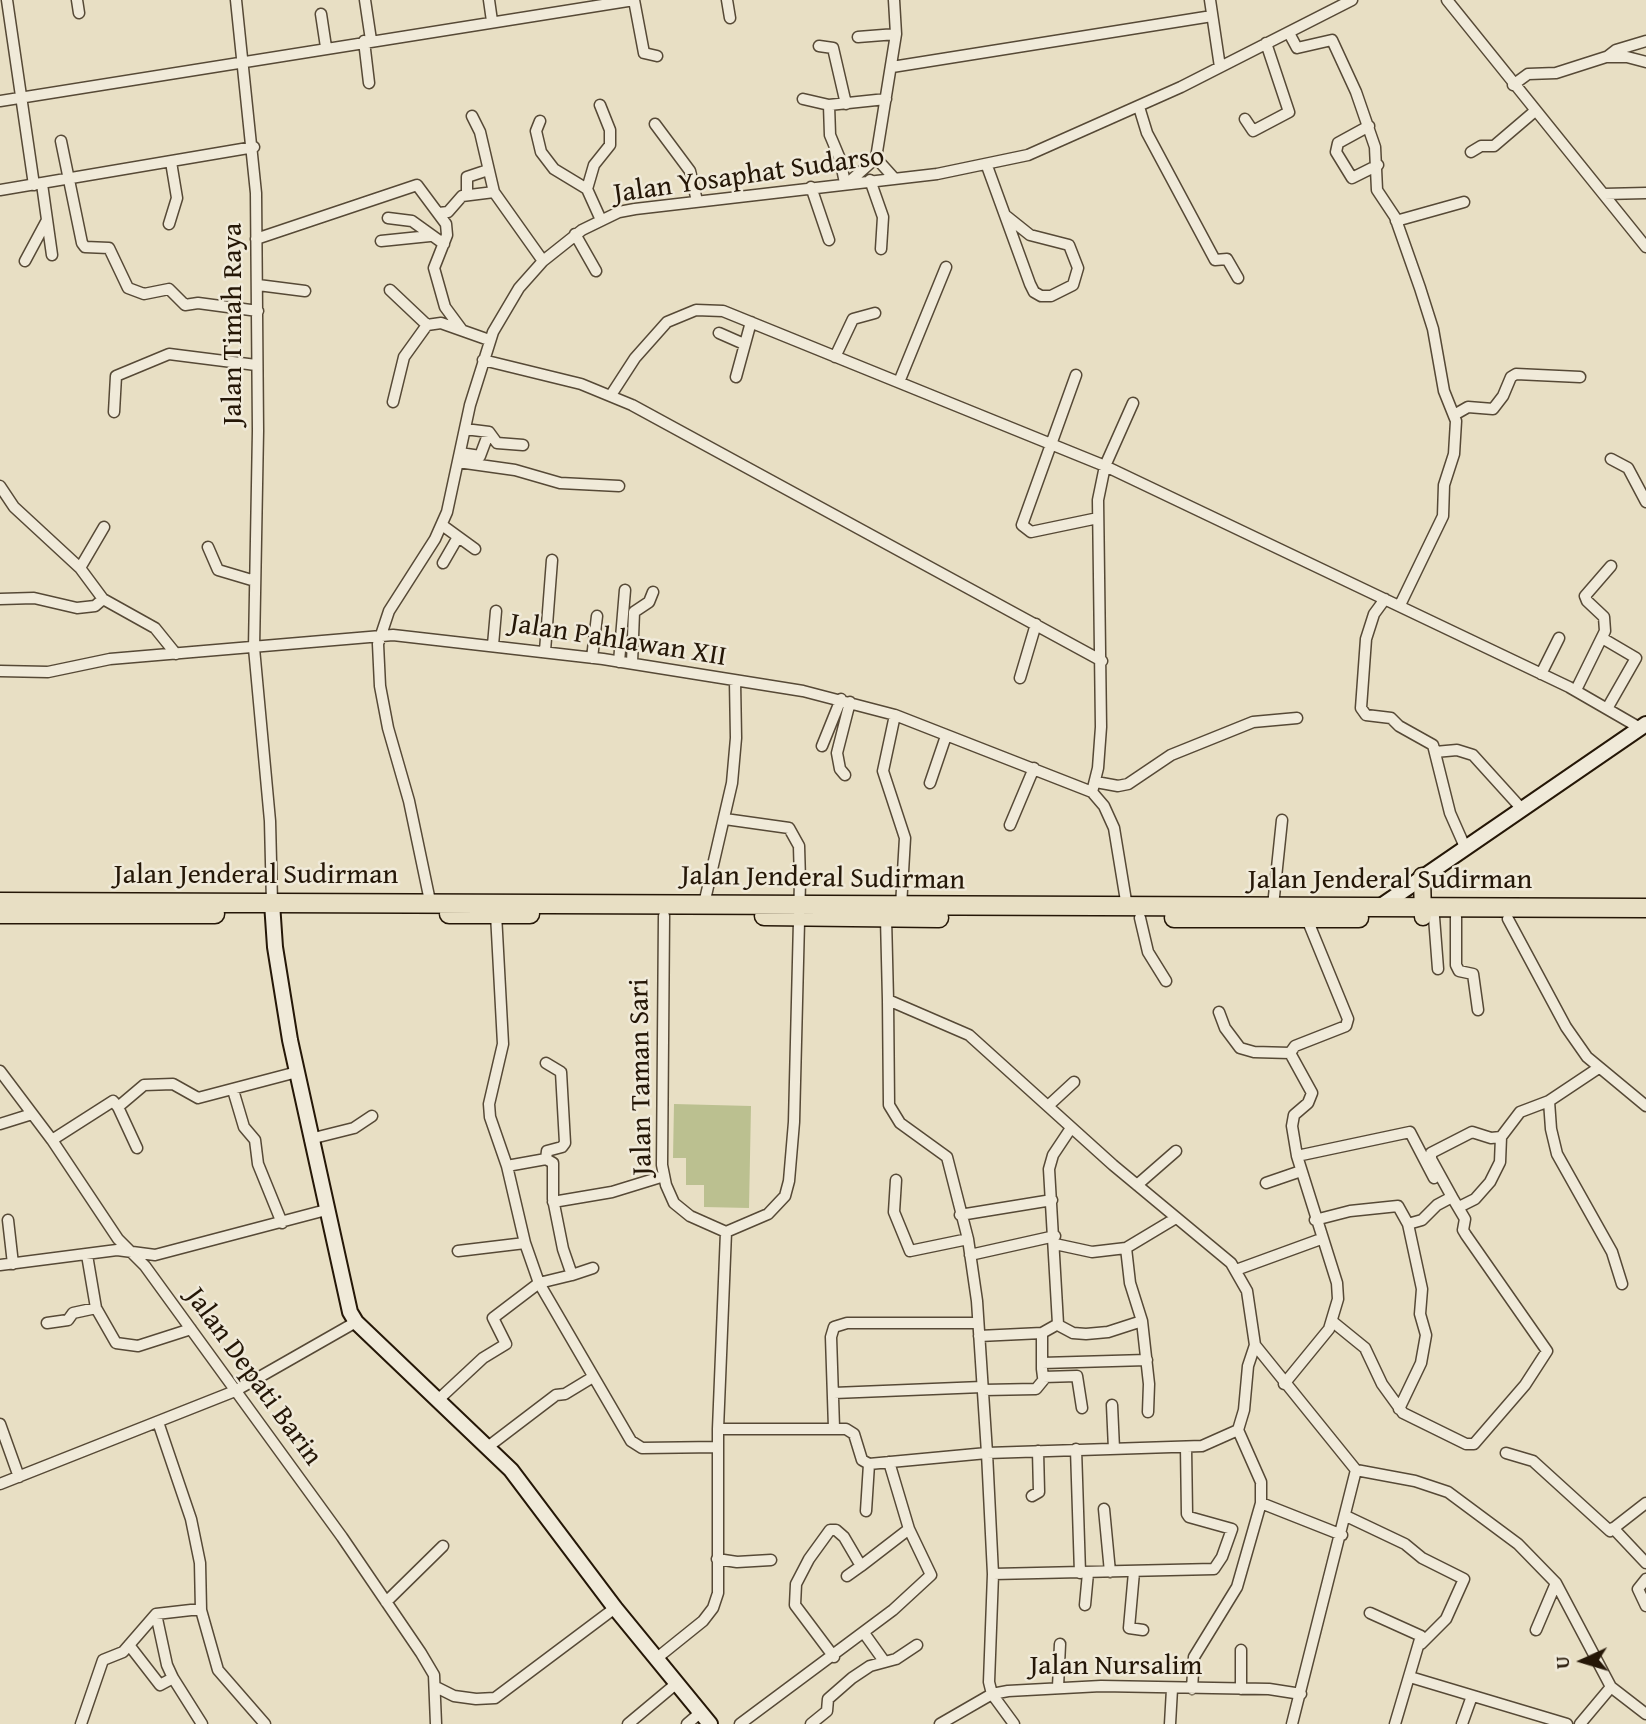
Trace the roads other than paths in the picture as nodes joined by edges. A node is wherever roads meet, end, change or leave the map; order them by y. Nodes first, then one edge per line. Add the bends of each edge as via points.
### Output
1 (7, 0) edge
2 (77, 0) edge
3 (236, 0) edge
4 (365, 0) edge
5 (489, 0) edge
6 (543, 0) edge
7 (634, 0) edge
8 (727, 0) edge
9 (894, 0) edge
10 (1210, 0) edge
11 (1352, 0) edge
12 (1447, 0) edge
13 (79, 13) dead end
14 (546, 13) junction
15 (321, 15) dead end
16 (1212, 16) junction
17 (730, 18) dead end
18 (492, 21) junction
19 (1289, 33) junction
20 (896, 34) junction
21 (858, 37) dead end
22 (368, 41) junction
23 (1646, 41) edge
24 (819, 46) dead end
25 (326, 47) junction
26 (1269, 50) junction
27 (657, 56) dead end
28 (1606, 57) junction
29 (242, 61) junction
30 (1646, 62) edge
31 (1220, 67) junction
32 (892, 68) junction
33 (369, 83) dead end
34 (1513, 85) junction
35 (23, 98) junction
36 (803, 99) dead end
37 (887, 99) junction
38 (0, 102) edge
39 (846, 104) junction
40 (600, 105) dead end
41 (829, 105) junction
42 (1535, 111) junction
43 (1141, 114) junction
44 (472, 116) dead end
45 (1245, 119) dead end
46 (540, 121) dead end
47 (655, 124) dead end
48 (1369, 126) junction
49 (61, 141) dead end
50 (254, 147) junction
51 (1471, 152) dead end
52 (876, 158) junction
53 (171, 162) junction
54 (1378, 165) junction
55 (987, 166) junction
56 (488, 170) junction
57 (894, 178) junction
58 (67, 180) junction
59 (870, 180) junction
60 (847, 182) junction
61 (38, 185) junction
62 (811, 187) junction
63 (587, 189) junction
64 (0, 190) edge
65 (494, 192) junction
66 (1646, 193) edge
67 (1604, 194) junction
68 (467, 195) junction
69 (697, 201) junction
70 (1464, 202) dead end
71 (439, 213) junction
72 (1005, 215) junction
73 (388, 218) dead end
74 (47, 219) junction
75 (601, 220) junction
76 (1396, 221) junction
77 (169, 224) dead end
78 (575, 234) junction
79 (429, 236) junction
80 (257, 239) junction
81 (829, 240) dead end
82 (381, 241) dead end
83 (444, 244) junction
84 (1646, 247) edge
85 (881, 249) dead end
86 (52, 255) dead end
87 (25, 261) dead end
88 (543, 261) junction
89 (946, 267) dead end
90 (596, 271) dead end
91 (1238, 278) dead end
92 (258, 285) junction
93 (390, 290) dead end
94 (305, 291) dead end
95 (258, 311) junction
96 (875, 313) dead end
97 (751, 322) junction
98 (427, 325) junction
99 (462, 330) junction
100 (719, 333) dead end
101 (489, 340) junction
102 (744, 344) junction
103 (835, 357) junction
104 (483, 360) junction
105 (256, 365) junction
106 (1076, 375) dead end
107 (736, 377) dead end
108 (1580, 377) dead end
109 (899, 382) junction
110 (611, 395) junction
111 (393, 402) dead end
112 (1133, 403) dead end
113 (114, 412) dead end
114 (1454, 415) junction
115 (465, 429) junction
116 (489, 432) junction
117 (1050, 444) junction
118 (523, 445) dead end
119 (459, 457) junction
120 (1611, 459) dead end
121 (1105, 466) junction
122 (0, 486) edge
123 (619, 486) dead end
124 (1646, 502) edge
125 (1098, 518) junction
126 (442, 525) junction
127 (104, 527) dead end
128 (457, 537) junction
129 (208, 547) dead end
130 (475, 549) dead end
131 (552, 561) dead end
132 (443, 563) dead end
133 (1611, 566) dead end
134 (80, 568) junction
135 (255, 580) junction
136 (625, 590) dead end
137 (653, 592) dead end
138 (0, 599) edge
139 (103, 599) junction
140 (1385, 599) junction
141 (1400, 605) junction
142 (496, 611) dead end
143 (597, 616) dead end
144 (1036, 624) junction
145 (380, 635) junction
146 (1559, 638) dead end
147 (1602, 638) junction
148 (493, 645) junction
149 (254, 648) junction
150 (545, 652) junction
151 (176, 654) junction
152 (592, 658) junction
153 (1102, 661) junction
154 (619, 662) junction
155 (632, 663) junction
156 (0, 671) edge
157 (1541, 674) junction
158 (1020, 678) dead end
159 (735, 681) junction
160 (1576, 690) junction
161 (845, 701) junction
162 (1608, 707) junction
163 (895, 715) junction
164 (1297, 718) dead end
165 (1643, 726) edge
166 (946, 736) junction
167 (822, 746) dead end
168 (1435, 752) junction
169 (1034, 768) junction
170 (845, 775) dead end
171 (1096, 782) junction
172 (930, 783) dead end
173 (1092, 792) junction
174 (1521, 808) junction
175 (725, 819) junction
176 (1282, 820) dead end
177 (1010, 825) dead end
178 (1465, 847) junction
179 (1422, 876) junction
180 (430, 901) junction
181 (0, 902) edge
182 (704, 904) junction
183 (901, 905) junction
184 (1273, 906) junction
185 (1381, 906) junction
186 (272, 908) junction
187 (1646, 908) edge
188 (798, 910) junction
189 (1311, 910) junction
190 (1195, 912) junction
191 (1134, 913) junction
192 (0, 914) edge
193 (496, 914) junction
194 (1427, 914) junction
195 (664, 916) junction
196 (1456, 917) junction
197 (886, 918) junction
198 (1508, 919) junction
199 (1646, 920) edge
200 (1438, 970) dead end
201 (1166, 981) dead end
202 (888, 1000) junction
203 (1478, 1010) dead end
204 (1219, 1012) dead end
205 (1290, 1053) junction
206 (546, 1063) dead end
207 (1597, 1069) junction
208 (0, 1071) edge
209 (297, 1072) junction
210 (1074, 1082) dead end
211 (233, 1090) junction
212 (1549, 1101) junction
213 (1048, 1106) junction
214 (1646, 1106) edge
215 (118, 1107) junction
216 (32, 1114) junction
217 (372, 1116) dead end
218 (0, 1124) edge
219 (1072, 1128) junction
220 (1501, 1136) junction
221 (310, 1139) junction
222 (52, 1140) junction
223 (136, 1148) dead end
224 (1176, 1151) dead end
225 (1297, 1156) junction
226 (1427, 1157) junction
227 (546, 1159) junction
228 (507, 1166) junction
229 (1301, 1171) junction
230 (664, 1176) junction
231 (1434, 1178) dead end
232 (896, 1180) dead end
233 (1266, 1183) dead end
234 (1137, 1185) junction
235 (1452, 1197) junction
236 (1052, 1200) junction
237 (553, 1202) junction
238 (1459, 1207) junction
239 (326, 1210) junction
240 (960, 1215) junction
241 (1176, 1218) junction
242 (8, 1220) dead end
243 (1315, 1220) junction
244 (282, 1223) junction
245 (1408, 1224) junction
246 (726, 1232) junction
247 (1321, 1238) junction
248 (968, 1239) junction
249 (1055, 1240) junction
250 (525, 1243) junction
251 (1126, 1248) junction
252 (458, 1251) dead end
253 (131, 1253) junction
254 (87, 1255) junction
255 (970, 1255) junction
256 (13, 1264) junction
257 (0, 1265) edge
258 (593, 1268) dead end
259 (1236, 1270) junction
260 (572, 1275) junction
261 (539, 1283) junction
262 (1622, 1284) dead end
263 (96, 1308) junction
264 (1142, 1321) junction
265 (356, 1322) junction
266 (1333, 1322) junction
267 (47, 1323) dead end
268 (978, 1323) junction
269 (1058, 1325) junction
270 (191, 1329) junction
271 (1042, 1333) junction
272 (979, 1336) junction
273 (1255, 1345) junction
274 (1147, 1360) junction
275 (1042, 1363) junction
276 (593, 1377) junction
277 (1045, 1378) junction
278 (1284, 1384) junction
279 (982, 1388) junction
280 (235, 1391) junction
281 (834, 1393) junction
282 (439, 1399) junction
283 (1112, 1405) dead end
284 (1082, 1408) dead end
285 (1399, 1409) junction
286 (1147, 1412) dead end
287 (158, 1422) junction
288 (0, 1424) edge
289 (834, 1428) junction
290 (718, 1429) junction
291 (1238, 1430) junction
292 (489, 1446) junction
293 (718, 1447) junction
294 (1186, 1447) junction
295 (1076, 1449) junction
296 (1114, 1449) junction
297 (1038, 1451) junction
298 (987, 1453) junction
299 (1506, 1453) dead end
300 (889, 1462) junction
301 (869, 1464) junction
302 (1356, 1470) junction
303 (19, 1477) junction
304 (0, 1484) edge
305 (1031, 1496) dead end
306 (1261, 1503) junction
307 (1646, 1503) edge
308 (1104, 1508) dead end
309 (866, 1511) dead end
310 (1346, 1517) junction
311 (1613, 1528) junction
312 (909, 1529) junction
313 (1342, 1535) junction
314 (443, 1546) dead end
315 (717, 1559) junction
316 (771, 1560) dead end
317 (1646, 1563) edge
318 (861, 1566) junction
319 (1134, 1572) junction
320 (1084, 1573) junction
321 (1110, 1573) junction
322 (993, 1574) junction
323 (847, 1576) dead end
324 (1646, 1579) edge
325 (1556, 1583) junction
326 (386, 1602) junction
327 (1086, 1605) dead end
328 (1646, 1606) edge
329 (615, 1608) junction
330 (201, 1610) junction
331 (156, 1614) junction
332 (1370, 1614) dead end
333 (1143, 1630) dead end
334 (1536, 1630) dead end
335 (864, 1633) junction
336 (917, 1644) dead end
337 (1060, 1644) dead end
338 (1421, 1644) junction
339 (130, 1645) junction
340 (1241, 1650) dead end
341 (834, 1657) junction
342 (657, 1658) junction
343 (884, 1661) junction
344 (1410, 1677) junction
345 (173, 1678) junction
346 (677, 1683) junction
347 (436, 1687) junction
348 (1611, 1687) junction
349 (1058, 1688) junction
350 (1172, 1689) junction
351 (1192, 1689) junction
352 (1241, 1689) junction
353 (992, 1694) junction
354 (1301, 1694) junction
355 (1472, 1696) junction
356 (1646, 1714) edge
357 (705, 1718) edge
358 (1553, 1723) edge
359 (81, 1724) edge
360 (202, 1724) edge
361 (265, 1724) edge
362 (436, 1724) edge
363 (628, 1724) edge
364 (687, 1724) edge
365 (740, 1724) edge
366 (811, 1724) edge
367 (940, 1724) edge
368 (1014, 1724) edge
369 (1170, 1724) edge
370 (1292, 1724) edge
371 (1395, 1724) edge
372 (1462, 1724) edge
373 (1567, 1724) edge
374 (1580, 1724) edge

1 - 35 street
2 - 13 street
3 - 29 street, Jalan Timah Raya
4 - 22 street
5 - 18 street
6 - 14 street
7 - 14 street
7 - 27 street via 644,53
8 - 17 street
9 - 20 street
10 - 16 street
11 - 19 street, Jalan Yosaphat Sudarso
12 - 34 street
14 - 18 street
15 - 25 street
16 - 31 street
16 - 32 street
18 - 22 street
19 - 26 street, Jalan Yosaphat Sudarso
19 - 48 street via 1297,48 1332,40
20 - 21 street
20 - 32 street
22 - 25 street
22 - 33 street
23 - 28 street
24 - 39 street via 833,48
25 - 29 street
26 - 31 street, Jalan Yosaphat Sudarso
26 - 45 street via 1289,114 1254,131
28 - 30 street
28 - 34 street via 1556,73 1528,74
29 - 35 street
29 - 50 street, Jalan Timah Raya
31 - 43 street, Jalan Yosaphat Sudarso
32 - 37 street
34 - 42 street
35 - 38 street
35 - 61 street
36 - 41 street
37 - 39 street
37 - 52 street
39 - 41 street
40 - 63 street via 611,138 607,151 594,165
41 - 60 street via 830,135
42 - 51 street via 1494,146 1480,146
42 - 67 street
43 - 55 street, Jalan Yosaphat Sudarso
43 - 91 street via 1215,260 1227,260
44 - 56 street
46 - 63 street via 536,139 547,162
47 - 69 street via 690,171
48 - 54 street
48 - 54 street via 1338,142 1336,152 1352,178
49 - 58 street
50 - 53 street
50 - 80 street, Jalan Timah Raya
52 - 57 street
52 - 60 street
53 - 58 street
53 - 77 street via 177,198
54 - 76 street via 1377,190
55 - 57 street, Jalan Yosaphat Sudarso
55 - 72 street
56 - 65 street
56 - 68 street via 467,177
57 - 59 street, Jalan Yosaphat Sudarso
58 - 61 street
58 - 95 street via 82,245 110,248 128,288 141,294 169,289 185,305
59 - 60 street, Jalan Yosaphat Sudarso
59 - 85 street via 881,209
60 - 62 street, Jalan Yosaphat Sudarso
61 - 64 street
61 - 74 street
62 - 69 street, Jalan Yosaphat Sudarso
62 - 81 street
63 - 75 street
65 - 68 street
65 - 88 street
66 - 67 street
67 - 84 street
68 - 71 street via 448,212
69 - 75 street, Jalan Yosaphat Sudarso via 635,209
70 - 76 street
71 - 80 street via 413,184
71 - 83 street via 447,228
72 - 72 street via 1034,292 1051,296 1073,285 1078,268 1069,245 1030,235
73 - 79 street via 412,221
74 - 86 street
74 - 87 street
75 - 78 street, Jalan Yosaphat Sudarso
76 - 114 street via 1433,329 1444,391
78 - 88 street, Jalan Yosaphat Sudarso
78 - 90 street
79 - 82 street
79 - 83 street
80 - 92 street, Jalan Timah Raya
83 - 99 street via 435,270 444,307
88 - 101 street, Jalan Yosaphat Sudarso via 509,303
89 - 109 street
92 - 94 street
92 - 95 street, Jalan Timah Raya
93 - 98 street
95 - 105 street, Jalan Timah Raya
96 - 103 street via 853,319
97 - 102 street
97 - 103 street
97 - 110 street via 715,309 675,317 651,338
98 - 99 street via 438,322
98 - 111 street via 404,357
99 - 101 street
100 - 102 street
101 - 104 street, Jalan Yosaphat Sudarso
102 - 107 street
103 - 109 street
104 - 110 street
104 - 115 street, Jalan Yosaphat Sudarso
105 - 113 street via 169,354 116,376
105 - 135 street, Jalan Timah Raya
106 - 117 street
108 - 114 street via 1514,375 1493,409 1468,407
109 - 117 street
110 - 144 street
112 - 121 street
114 - 141 street via 1443,516
115 - 116 street
115 - 119 street, Jalan Yosaphat Sudarso
116 - 118 street via 497,443
116 - 119 street via 481,456
117 - 121 street
117 - 125 street via 1023,516 1024,529
119 - 123 street via 559,483
119 - 126 street, Jalan Yosaphat Sudarso
120 - 124 street via 1629,468
121 - 125 street
121 - 140 street
122 - 134 street via 14,507
125 - 153 street
126 - 128 street
126 - 145 street, Jalan Yosaphat Sudarso via 389,611
127 - 134 street
128 - 130 street
128 - 132 street
129 - 135 street via 218,570
131 - 150 street
133 - 147 street via 1585,597 1604,617
134 - 139 street
135 - 149 street, Jalan Timah Raya
136 - 154 street
137 - 155 street via 649,602 634,611
138 - 139 street via 34,598 77,608 95,606
139 - 151 street via 155,628
140 - 141 street
140 - 168 street via 1366,637 1360,708 1366,715 1391,718 1431,743
141 - 157 street
142 - 148 street
143 - 152 street
144 - 153 street
144 - 158 street
145 - 148 street, Jalan Pahlawan XII
145 - 149 street, Jalan Pahlawan XII
145 - 180 street via 384,706
146 - 157 street
147 - 160 street
147 - 162 street via 1636,658
148 - 150 street, Jalan Pahlawan XII
149 - 151 street, Jalan Pahlawan XII
149 - 186 street, Jalan Timah Raya via 270,821
150 - 152 street, Jalan Pahlawan XII
151 - 156 street, Jalan Pahlawan XII via 110,659 48,672
152 - 154 street, Jalan Pahlawan XII
153 - 171 street
154 - 155 street, Jalan Pahlawan XII
155 - 159 street, Jalan Pahlawan XII
157 - 160 street
159 - 161 street, Jalan Pahlawan XII
159 - 175 street via 736,738
160 - 162 street
161 - 163 street, Jalan Pahlawan XII
161 - 167 street
161 - 170 street via 836,753
162 - 165 street
163 - 166 street, Jalan Pahlawan XII
163 - 183 street via 883,771 905,838
164 - 171 street via 1253,722 1171,755 1128,784
165 - 174 main road
166 - 169 street, Jalan Pahlawan XII
166 - 172 street
168 - 174 street via 1473,754
168 - 178 street via 1450,813
169 - 173 street, Jalan Pahlawan XII
169 - 177 street
171 - 173 street
173 - 191 street via 1114,828
174 - 178 main road
175 - 182 street
175 - 188 street via 791,830 800,854
176 - 184 street
178 - 179 main road
179 - 185 main road
179 - 194 main road
180 - 182 highway, Jalan Jenderal Sudirman
180 - 186 highway, Jalan Jenderal Sudirman
181 - 186 highway, Jalan Jenderal Sudirman
182 - 188 highway, Jalan Jenderal Sudirman
183 - 188 highway, Jalan Jenderal Sudirman
183 - 191 highway, Jalan Jenderal Sudirman
184 - 189 highway, Jalan Jenderal Sudirman
184 - 190 highway, Jalan Jenderal Sudirman
185 - 189 highway, Jalan Jenderal Sudirman
185 - 194 highway, Jalan Jenderal Sudirman
186 - 192 highway, Jalan Jenderal Sudirman
186 - 193 highway, Jalan Jenderal Sudirman
186 - 209 main road
187 - 194 highway, Jalan Jenderal Sudirman
188 - 195 highway, Jalan Jenderal Sudirman
188 - 197 highway, Jalan Jenderal Sudirman
188 - 246 street via 789,1181 785,1196 768,1214
189 - 190 highway, Jalan Jenderal Sudirman
189 - 194 highway, Jalan Jenderal Sudirman
189 - 205 street via 1348,1023 1295,1046
190 - 191 highway, Jalan Jenderal Sudirman
191 - 197 highway, Jalan Jenderal Sudirman
191 - 201 street via 1148,952
193 - 195 highway, Jalan Jenderal Sudirman
193 - 228 street via 503,1044 489,1104 493,1132
194 - 196 highway, Jalan Jenderal Sudirman
194 - 200 street
195 - 230 street, Jalan Taman Sari
196 - 198 highway, Jalan Jenderal Sudirman
196 - 203 street via 1456,965 1473,974
197 - 202 street
198 - 199 highway, Jalan Jenderal Sudirman
198 - 207 street via 1566,1027
202 - 213 street via 969,1035
202 - 240 street via 889,1105 900,1123 947,1157
204 - 205 street via 1241,1048
205 - 225 street via 1312,1095 1293,1118
206 - 227 street via 561,1072 565,1144 548,1150
207 - 212 street
207 - 214 street
208 - 216 street, Jalan Depati Barin
209 - 211 street
209 - 221 main road
210 - 213 street
211 - 215 street via 194,1098 178,1085 159,1083 141,1087
211 - 244 street
212 - 220 street via 1520,1112
212 - 262 street via 1557,1154 1612,1252
213 - 219 street
215 - 222 street via 108,1102
215 - 223 street
216 - 218 street
216 - 222 street, Jalan Depati Barin
217 - 221 street via 354,1128
219 - 234 street
219 - 236 street via 1051,1160
220 - 226 street via 1472,1132
220 - 238 street via 1500,1162 1490,1182 1475,1199
221 - 239 main road
222 - 253 street, Jalan Depati Barin
224 - 234 street
225 - 226 street via 1407,1131
225 - 229 street
226 - 231 street
226 - 235 street
227 - 228 street
227 - 237 street via 554,1164
228 - 250 street
229 - 233 street
229 - 243 street
230 - 237 street via 612,1192
230 - 246 street, Jalan Taman Sari via 674,1203 705,1225
232 - 248 street via 894,1212 910,1251
234 - 241 street
235 - 238 street
235 - 245 street via 1425,1219
236 - 240 street
236 - 249 street
237 - 260 street
238 - 285 street via 1465,1219 1464,1232 1547,1353 1472,1445
239 - 244 street
239 - 265 main road via 344,1296
240 - 248 street
241 - 251 street
241 - 259 street
242 - 256 street
243 - 245 street via 1398,1206
243 - 247 street
244 - 253 street via 155,1255
245 - 285 street via 1426,1335 1421,1363
246 - 290 street
247 - 259 street
247 - 266 street via 1337,1283
248 - 255 street
249 - 251 street via 1092,1252
249 - 255 street
249 - 269 street
250 - 252 street
250 - 261 street
251 - 264 street via 1130,1283
253 - 254 street via 117,1250
253 - 270 street, Jalan Depati Barin
254 - 256 street
254 - 263 street
255 - 268 street
256 - 257 street
258 - 260 street
259 - 273 street via 1247,1291
260 - 261 street
261 - 276 street
261 - 282 street via 492,1319 506,1338 505,1345 483,1358
263 - 267 street
263 - 270 street via 113,1341 124,1346
264 - 269 street via 1086,1334 1073,1334
264 - 274 street
265 - 280 street
265 - 282 main road
266 - 278 street
266 - 285 street via 1365,1348
268 - 272 street
268 - 281 street via 836,1326 831,1337
269 - 271 street
270 - 280 street, Jalan Depati Barin
271 - 272 street
271 - 275 street
272 - 279 street
273 - 278 street
273 - 291 street
274 - 275 street
274 - 286 street
275 - 277 street
276 - 292 street via 555,1395
276 - 293 street via 628,1438 638,1446
277 - 279 street via 1036,1389
277 - 284 street via 1076,1376
278 - 302 street
279 - 281 street
279 - 298 street
280 - 287 street
280 - 326 street, Jalan Depati Barin
281 - 289 street
282 - 292 main road
283 - 296 street
287 - 303 street
287 - 330 street via 191,1519 200,1563
288 - 303 street
289 - 290 street
289 - 301 street via 854,1434 861,1459
290 - 293 street
291 - 294 street via 1202,1446
291 - 306 street via 1261,1482
292 - 329 main road
293 - 315 street
294 - 296 street
294 - 319 street via 1187,1514 1232,1527 1225,1549 1211,1570
295 - 296 street
295 - 297 street
295 - 320 street
297 - 298 street
297 - 305 street via 1039,1493
298 - 300 street
298 - 322 street
299 - 311 street via 1533,1461 1610,1531
300 - 301 street
300 - 312 street
301 - 309 street
302 - 310 street
302 - 325 street via 1448,1492 1518,1544
303 - 304 street
306 - 313 street
306 - 351 street via 1237,1587 1194,1657
307 - 311 street
308 - 321 street
310 - 313 street
310 - 338 street via 1405,1544 1464,1579 1446,1619
311 - 317 street
312 - 318 street
312 - 335 street via 931,1575
313 - 354 street
314 - 326 street
315 - 316 street
315 - 342 street via 718,1593 713,1608 696,1628
318 - 323 street
318 - 341 street via 844,1537 830,1530 796,1584 796,1609
319 - 321 street
319 - 333 street via 1129,1627
320 - 321 street
320 - 322 street
320 - 327 street
322 - 353 street via 988,1672
324 - 328 street via 1638,1594
325 - 334 street
325 - 348 street
326 - 347 street, Jalan Depati Barin via 428,1664
329 - 342 main road
329 - 347 street via 495,1698 454,1696
330 - 331 street
330 - 361 street via 218,1670
331 - 339 street
331 - 345 street
332 - 338 street via 1419,1633
335 - 341 street
335 - 343 street
336 - 343 street via 896,1659
337 - 349 street
338 - 344 street
339 - 345 street via 160,1685
339 - 359 street via 101,1661
340 - 352 street
341 - 365 street
342 - 346 main road
343 - 366 street via 861,1671 832,1695 826,1702 827,1711
344 - 355 street
344 - 371 street
345 - 360 street
346 - 357 main road
346 - 363 street
347 - 362 street, Jalan Depati Barin
348 - 356 street
348 - 374 street
349 - 350 street, Jalan Nursalim
349 - 353 street, Jalan Nursalim
350 - 351 street, Jalan Nursalim
350 - 369 street
351 - 352 street, Jalan Nursalim
352 - 354 street, Jalan Nursalim
353 - 367 street, Jalan Nursalim
353 - 368 street
354 - 370 street
355 - 358 street
355 - 372 street
357 - 364 street
358 - 373 street

